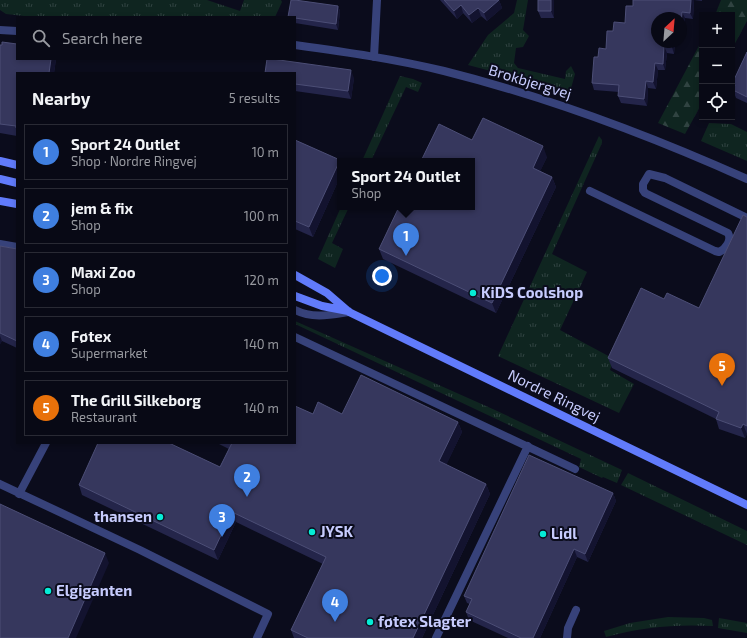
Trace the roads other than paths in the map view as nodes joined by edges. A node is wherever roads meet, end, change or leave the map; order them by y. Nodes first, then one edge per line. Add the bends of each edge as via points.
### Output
1 (377, 0) edge
2 (0, 30) edge
3 (16, 31) edge
4 (296, 45) edge
5 (374, 57) junction
6 (0, 161) edge
7 (16, 165) edge
8 (0, 179) edge
9 (747, 179) edge
10 (16, 183) edge
11 (590, 190) dead end
12 (0, 201) edge
13 (15, 204) edge
14 (747, 218) edge
15 (0, 244) edge
16 (16, 247) edge
17 (296, 276) edge
18 (296, 296) edge
19 (296, 310) edge
20 (349, 312) junction
21 (296, 337) edge
22 (45, 444) edge
23 (528, 446) junction
24 (575, 469) dead end
25 (1, 487) edge
26 (19, 494) junction
27 (747, 505) edge
28 (576, 610) dead end
29 (256, 638) edge
30 (436, 638) edge
31 (567, 638) edge

1 - 5 street
2 - 3 street
4 - 5 street, Brokbjergvej
5 - 9 street, Brokbjergvej via 444,71 524,94 621,126
6 - 7 main road
8 - 10 main road
11 - 14 street via 719,252 726,247 728,233 645,193 642,188 647,177 652,174 665,178
12 - 13 main road
15 - 16 street
17 - 20 main road, Nordre Ringvej via 326,293
18 - 20 main road, Nordre Ringvej
19 - 20 street via 321,317
20 - 27 main road, Nordre Ringvej
21 - 23 street
22 - 26 street
23 - 24 street
23 - 30 street
25 - 26 street
26 - 29 street via 140,550 268,614
28 - 31 street via 568,628

